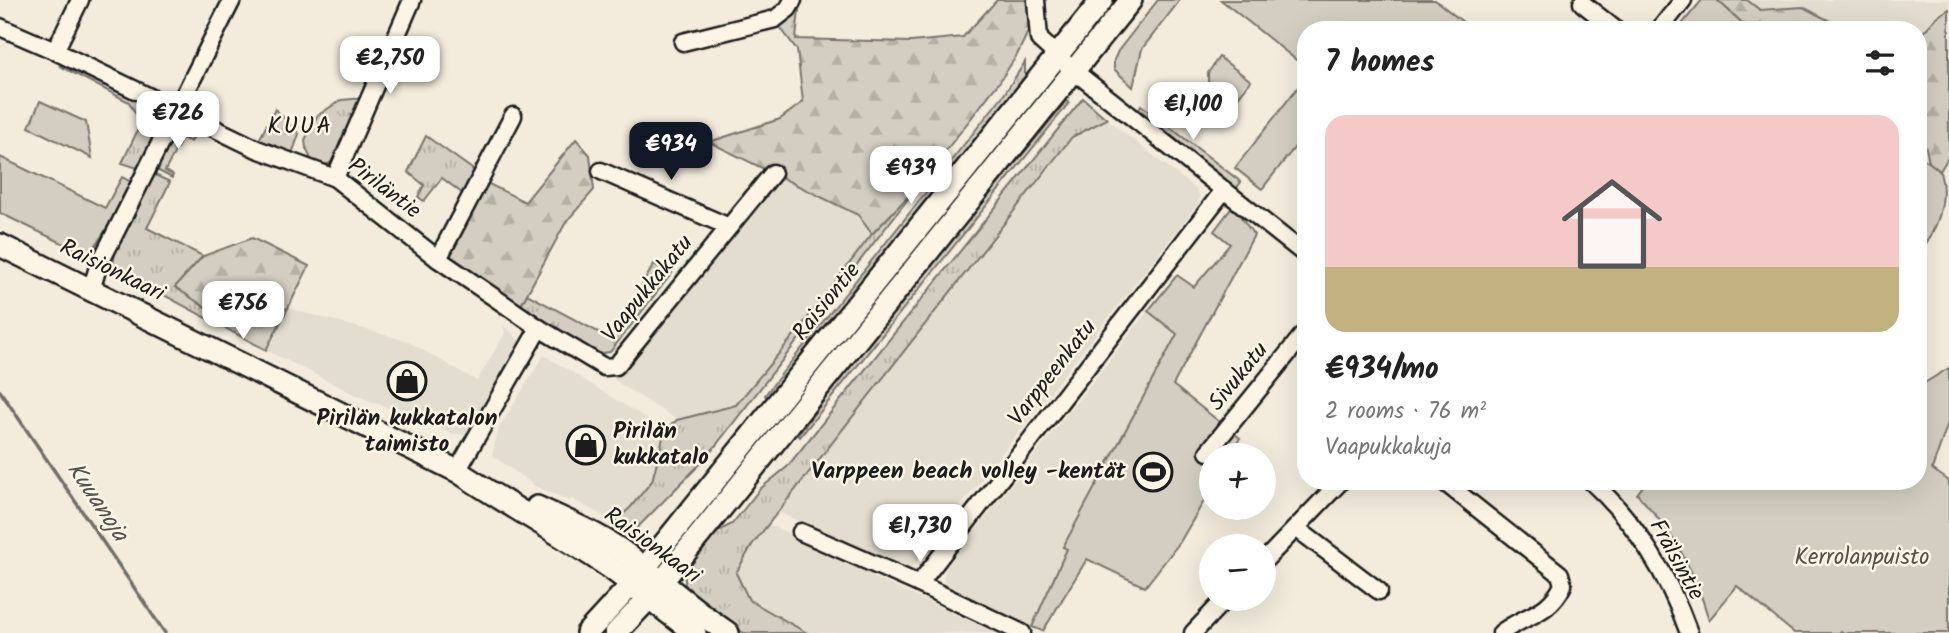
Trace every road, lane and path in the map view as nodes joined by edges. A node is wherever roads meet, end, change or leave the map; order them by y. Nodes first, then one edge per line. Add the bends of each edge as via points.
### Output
1 (80, 0) edge
2 (232, 0) edge
3 (412, 0) edge
4 (793, 0) edge
5 (1036, 0) edge
6 (1102, 0) edge
7 (1131, 0) edge
8 (1683, 0) edge
9 (1582, 3) dead end
10 (1605, 21) edge
11 (1666, 21) edge
12 (0, 27) edge
13 (683, 42) dead end
14 (55, 51) junction
15 (1058, 57) junction
16 (1074, 71) junction
17 (177, 112) junction
18 (513, 116) dead end
19 (601, 171) dead end
20 (773, 173) dead end
21 (335, 178) junction
22 (1224, 190) junction
23 (727, 226) junction
24 (0, 245) edge
25 (1297, 248) edge
26 (438, 259) junction
27 (91, 290) junction
28 (538, 328) junction
29 (1297, 342) edge
30 (1215, 443) edge
31 (461, 473) junction
32 (1332, 490) edge
33 (1455, 490) edge
34 (1600, 490) edge
35 (1296, 528) junction
36 (801, 532) dead end
37 (1276, 549) edge
38 (638, 577) junction
39 (919, 584) junction
40 (655, 591) junction
41 (1379, 591) dead end
42 (1214, 611) edge
43 (587, 633) edge
44 (616, 633) edge
45 (695, 633) edge
46 (728, 633) edge
47 (1022, 633) edge
48 (1193, 633) edge
49 (1502, 633) edge
50 (1689, 633) edge

1 - 14 street
2 - 17 street
3 - 21 street
4 - 13 street via 775,19
5 - 15 street via 1039,39
6 - 15 main road, Raisiontie
7 - 16 main road, Raisiontie
8 - 11 street
9 - 10 street
12 - 14 street, Piriläntie
14 - 17 street, Piriläntie
15 - 16 street
15 - 38 main road, Raisiontie
16 - 22 street
16 - 40 main road, Raisiontie
17 - 21 street, Piriläntie
17 - 27 street
18 - 26 street
19 - 23 street
20 - 23 street, Vaapukkakatu
21 - 26 street, Piriläntie
22 - 25 street
22 - 39 street, Varppeenkatu
23 - 28 street, Vaapukkakatu via 615,366 604,367
24 - 27 main road, Raisionkaari
26 - 28 street, Piriläntie
27 - 31 main road, Raisionkaari
28 - 31 street
29 - 30 street, Sivukatu
31 - 38 main road, Raisionkaari via 617,548
32 - 35 street
33 - 49 street via 1560,574 1563,585 1547,607
34 - 50 street, Frälsintie via 1648,550
35 - 37 street
35 - 41 street
36 - 39 street
38 - 40 main road, Raisionkaari
38 - 43 main road, Raisiontie
39 - 47 street
40 - 44 main road, Raisiontie
40 - 45 main road, Raisionkaari
40 - 46 main road, Raisionkaari
42 - 48 street

